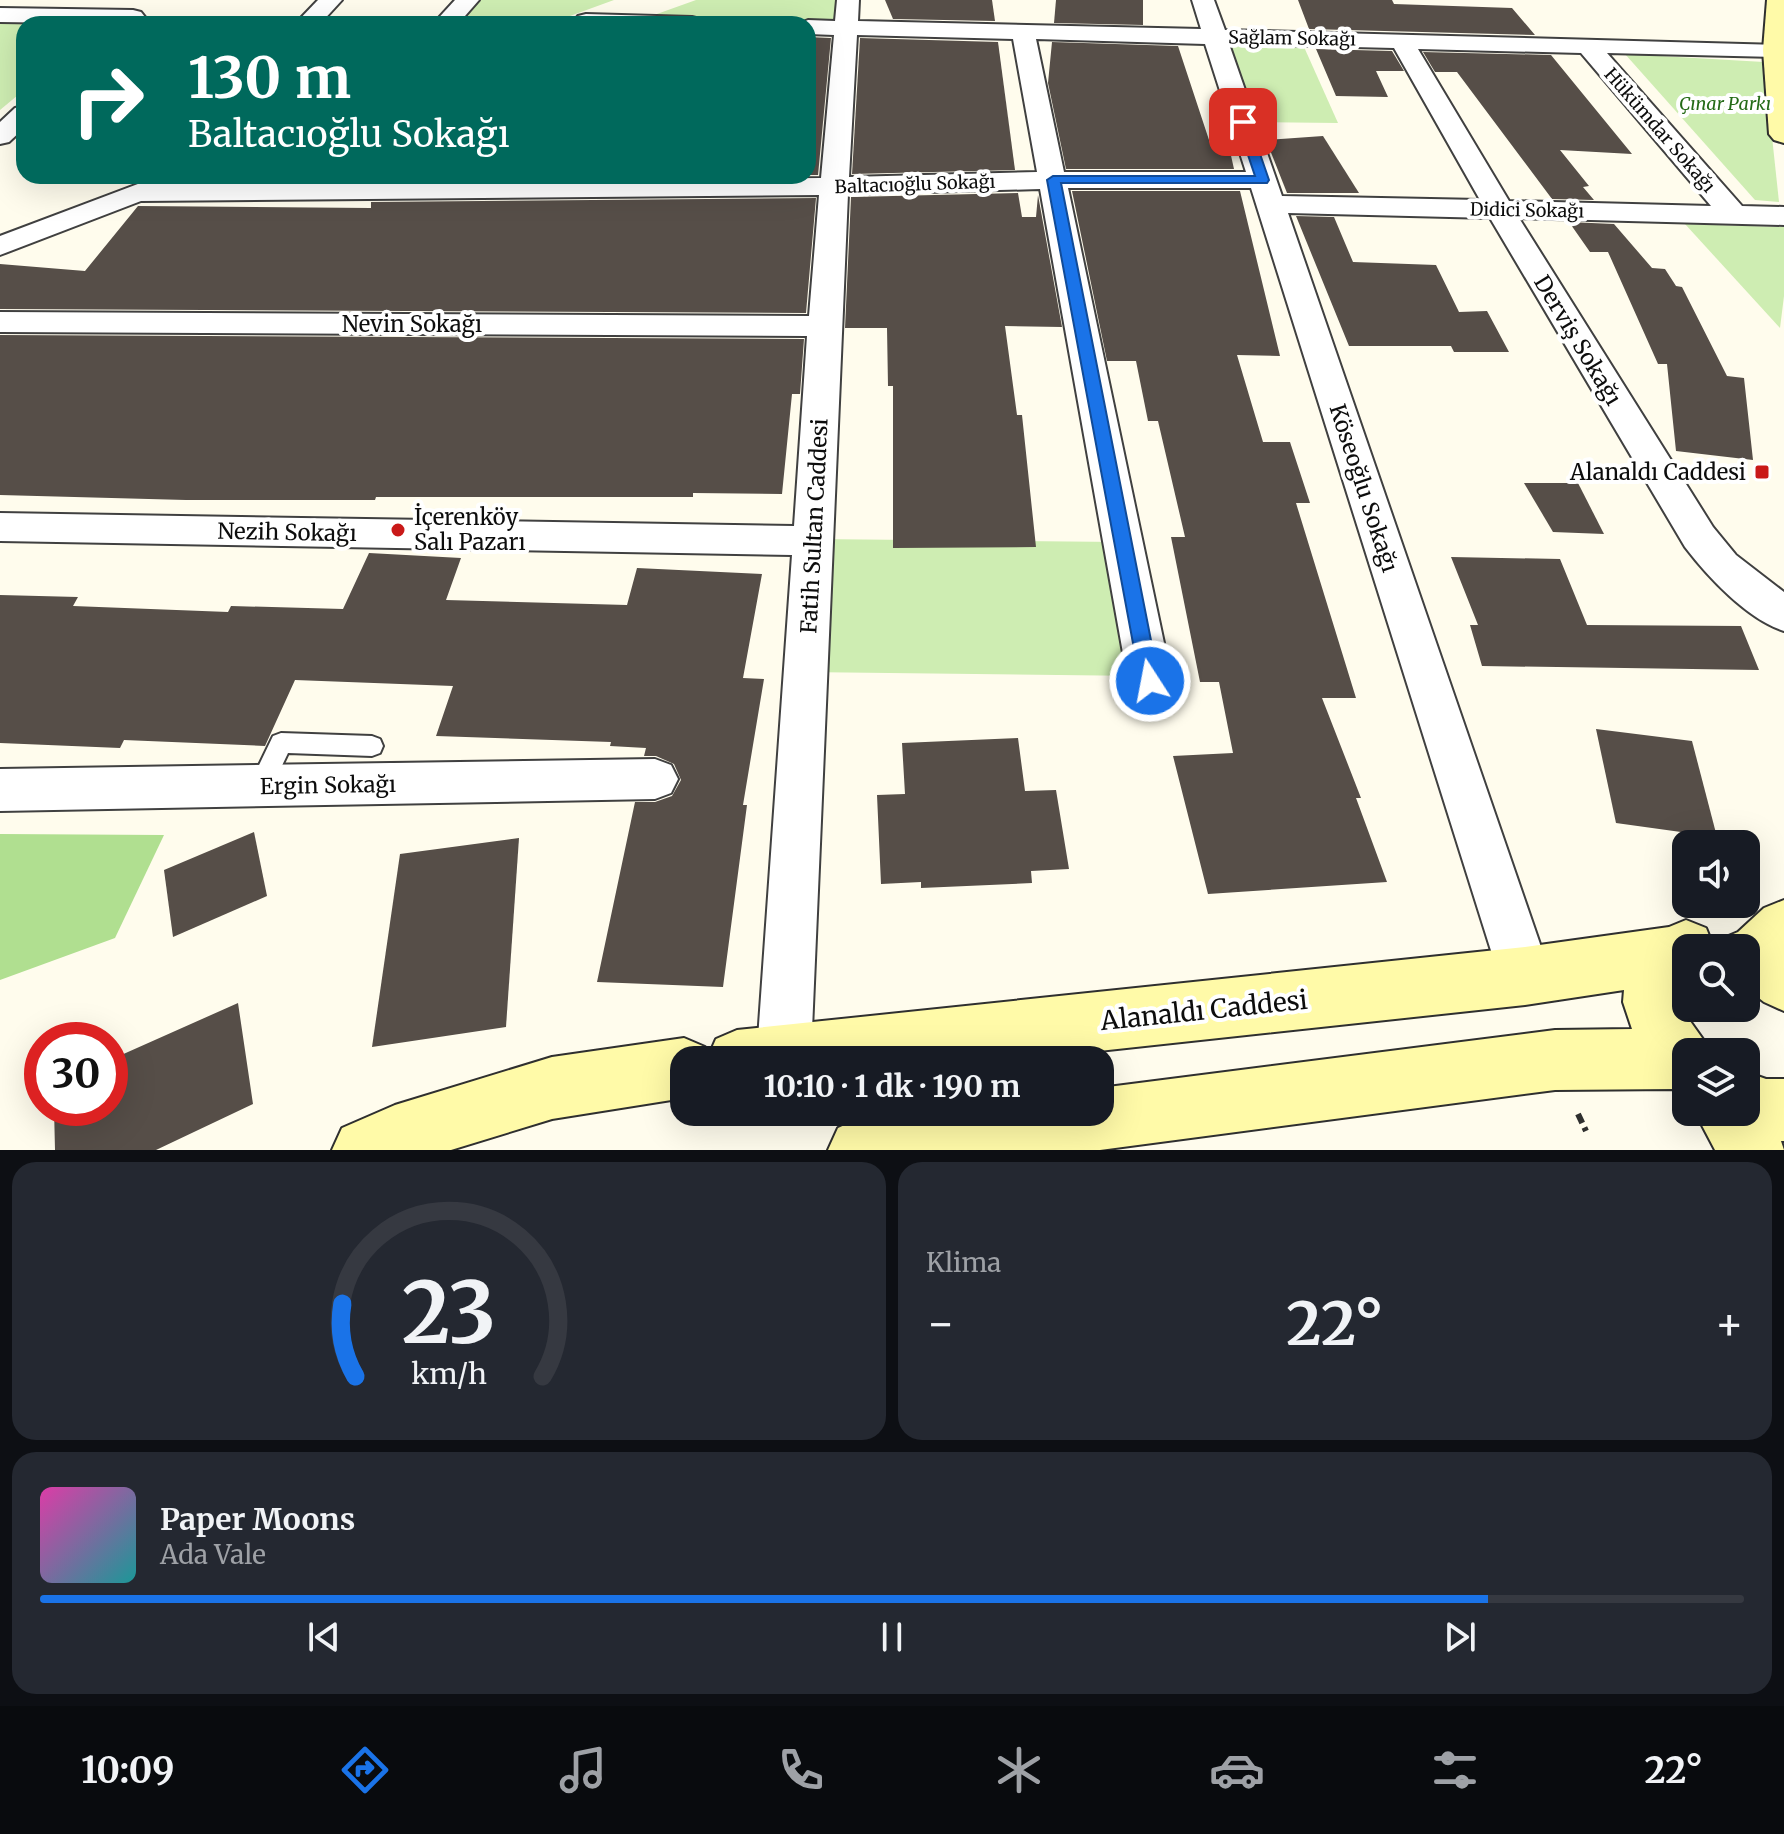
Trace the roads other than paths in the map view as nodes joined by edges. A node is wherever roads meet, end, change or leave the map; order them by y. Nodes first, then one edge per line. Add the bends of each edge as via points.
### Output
1 (151, 0) edge
2 (331, 0) edge
3 (468, 0) edge
4 (646, 0) edge
5 (1203, 0) edge
6 (1779, 0) edge
7 (848, 14) edge
8 (0, 15) edge
9 (26, 16) edge
10 (134, 16) edge
11 (315, 16) edge
12 (453, 16) edge
13 (602, 16) edge
14 (816, 24) edge
15 (1023, 32) junction
16 (1215, 37) junction
17 (1402, 41) junction
18 (1587, 45) junction
19 (1776, 50) junction
20 (16, 121) edge
21 (1783, 121) edge
22 (0, 136) edge
23 (1053, 180) junction
24 (145, 185) edge
25 (836, 186) junction
26 (1266, 192) junction
27 (1499, 209) junction
28 (1734, 215) junction
29 (1784, 216) edge
30 (0, 246) edge
31 (0, 322) edge
32 (824, 326) junction
33 (0, 527) edge
34 (815, 541) junction
35 (1784, 615) edge
36 (1150, 681) dead end
37 (372, 746) dead end
38 (655, 779) dead end
39 (261, 786) junction
40 (0, 790) edge
41 (1672, 959) edge
42 (1672, 965) edge
43 (1525, 976) junction
44 (1672, 1045) edge
45 (761, 1046) edge
46 (856, 1046) edge
47 (1672, 1061) edge
48 (670, 1070) edge
49 (1760, 1108) edge
50 (1784, 1110) edge
51 (1736, 1126) edge
52 (364, 1150) edge
53 (860, 1150) edge
54 (1753, 1150) edge

1 - 10 street
2 - 11 street
3 - 12 street
4 - 13 street
5 - 16 street, Köseoğlu Sokağı
6 - 19 street
7 - 14 street, Sağlam Sokağı
7 - 15 street, Sağlam Sokağı
7 - 25 street, Fatih Sultan Caddesi via 830,107
8 - 9 street
15 - 16 street, Sağlam Sokağı
15 - 23 street
16 - 17 street, Sağlam Sokağı
16 - 26 street, Köseoğlu Sokağı
17 - 18 street, Sağlam Sokağı
17 - 27 street, Derviş Sokağı
18 - 19 street, Sağlam Sokağı
18 - 28 street, Hükümdar Sokağı
19 - 21 street
20 - 22 street
23 - 25 street, Baltacıoğlu Sokağı
23 - 26 street, Baltacıoğlu Sokağı
23 - 36 street
24 - 25 street, Baltacıoğlu Sokağı
24 - 30 street
25 - 32 street, Fatih Sultan Caddesi
26 - 27 street, Didici Sokağı
26 - 43 street, Köseoğlu Sokağı
27 - 28 street, Didici Sokağı
27 - 35 street, Derviş Sokağı via 1699,537 1722,566
28 - 29 street, Didici Sokağı
31 - 32 street, Nevin Sokağı
32 - 34 street, Fatih Sultan Caddesi
33 - 34 street, Nezih Sokağı
34 - 45 street, Fatih Sultan Caddesi
37 - 39 lane via 281,743
38 - 39 street, Ergin Sokağı
39 - 40 street, Ergin Sokağı
41 - 43 street, Alanaldı Caddesi
42 - 44 street, Alanaldı Caddesi via 1657,968 1652,987 1654,1010
43 - 46 street, Alanaldı Caddesi
47 - 53 street, Alanaldı Caddesi via 1555,1060
48 - 52 street via 552,1088
49 - 50 street
51 - 54 street

